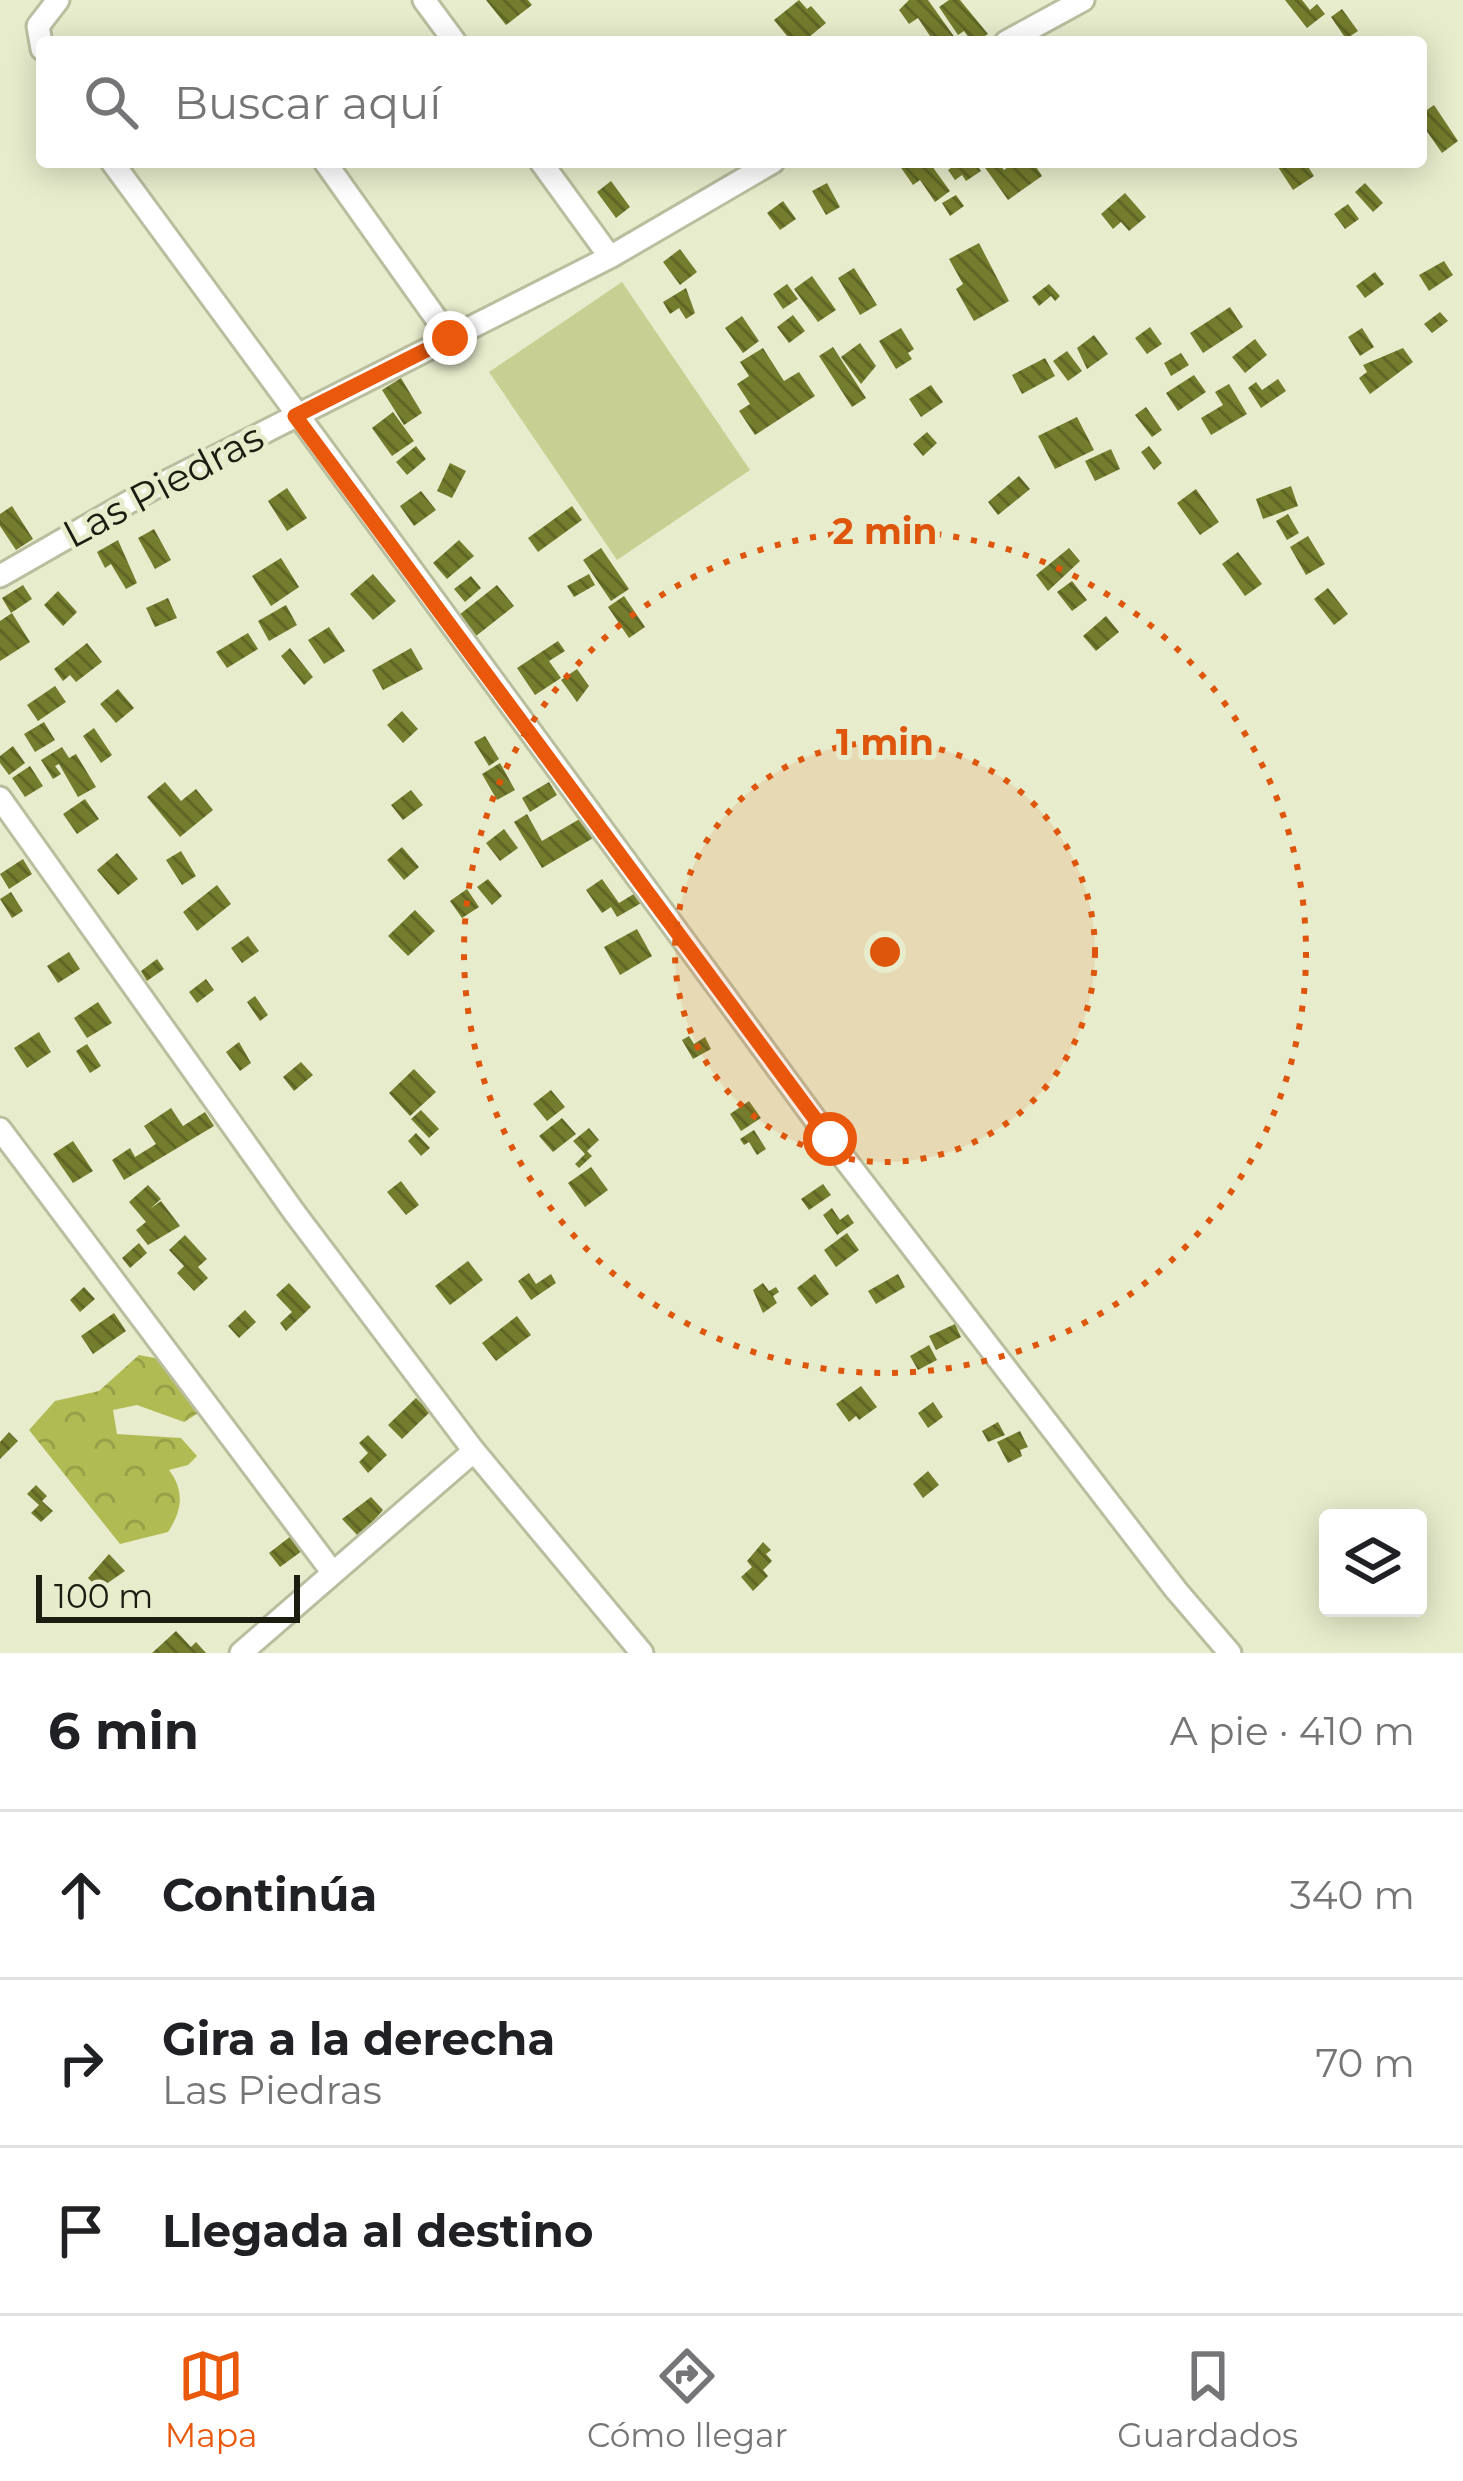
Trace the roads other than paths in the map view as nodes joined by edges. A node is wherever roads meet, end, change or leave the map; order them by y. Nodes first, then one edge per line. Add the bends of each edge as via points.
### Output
1 (58, 0) edge
2 (424, 0) edge
3 (1083, 0) edge
4 (40, 36) edge
5 (450, 36) edge
6 (1017, 36) edge
7 (116, 168) edge
8 (329, 168) edge
9 (546, 168) edge
10 (763, 168) edge
11 (610, 257) junction
12 (450, 338) junction
13 (295, 416) junction
14 (0, 576) edge
15 (0, 798) edge
16 (0, 1129) edge
17 (474, 1451) junction
18 (333, 1573) junction
19 (241, 1653) edge
20 (642, 1653) edge
21 (1230, 1653) edge

1 - 4 street via 38,26
2 - 5 street
3 - 6 street
7 - 13 street
8 - 12 street
9 - 11 street
10 - 11 street, Las Piedras
11 - 12 street, Las Piedras
12 - 13 street, Las Piedras
13 - 14 street, Las Piedras
13 - 21 street via 837,1149
15 - 17 street
16 - 18 street
17 - 18 street
17 - 20 street
18 - 19 street

